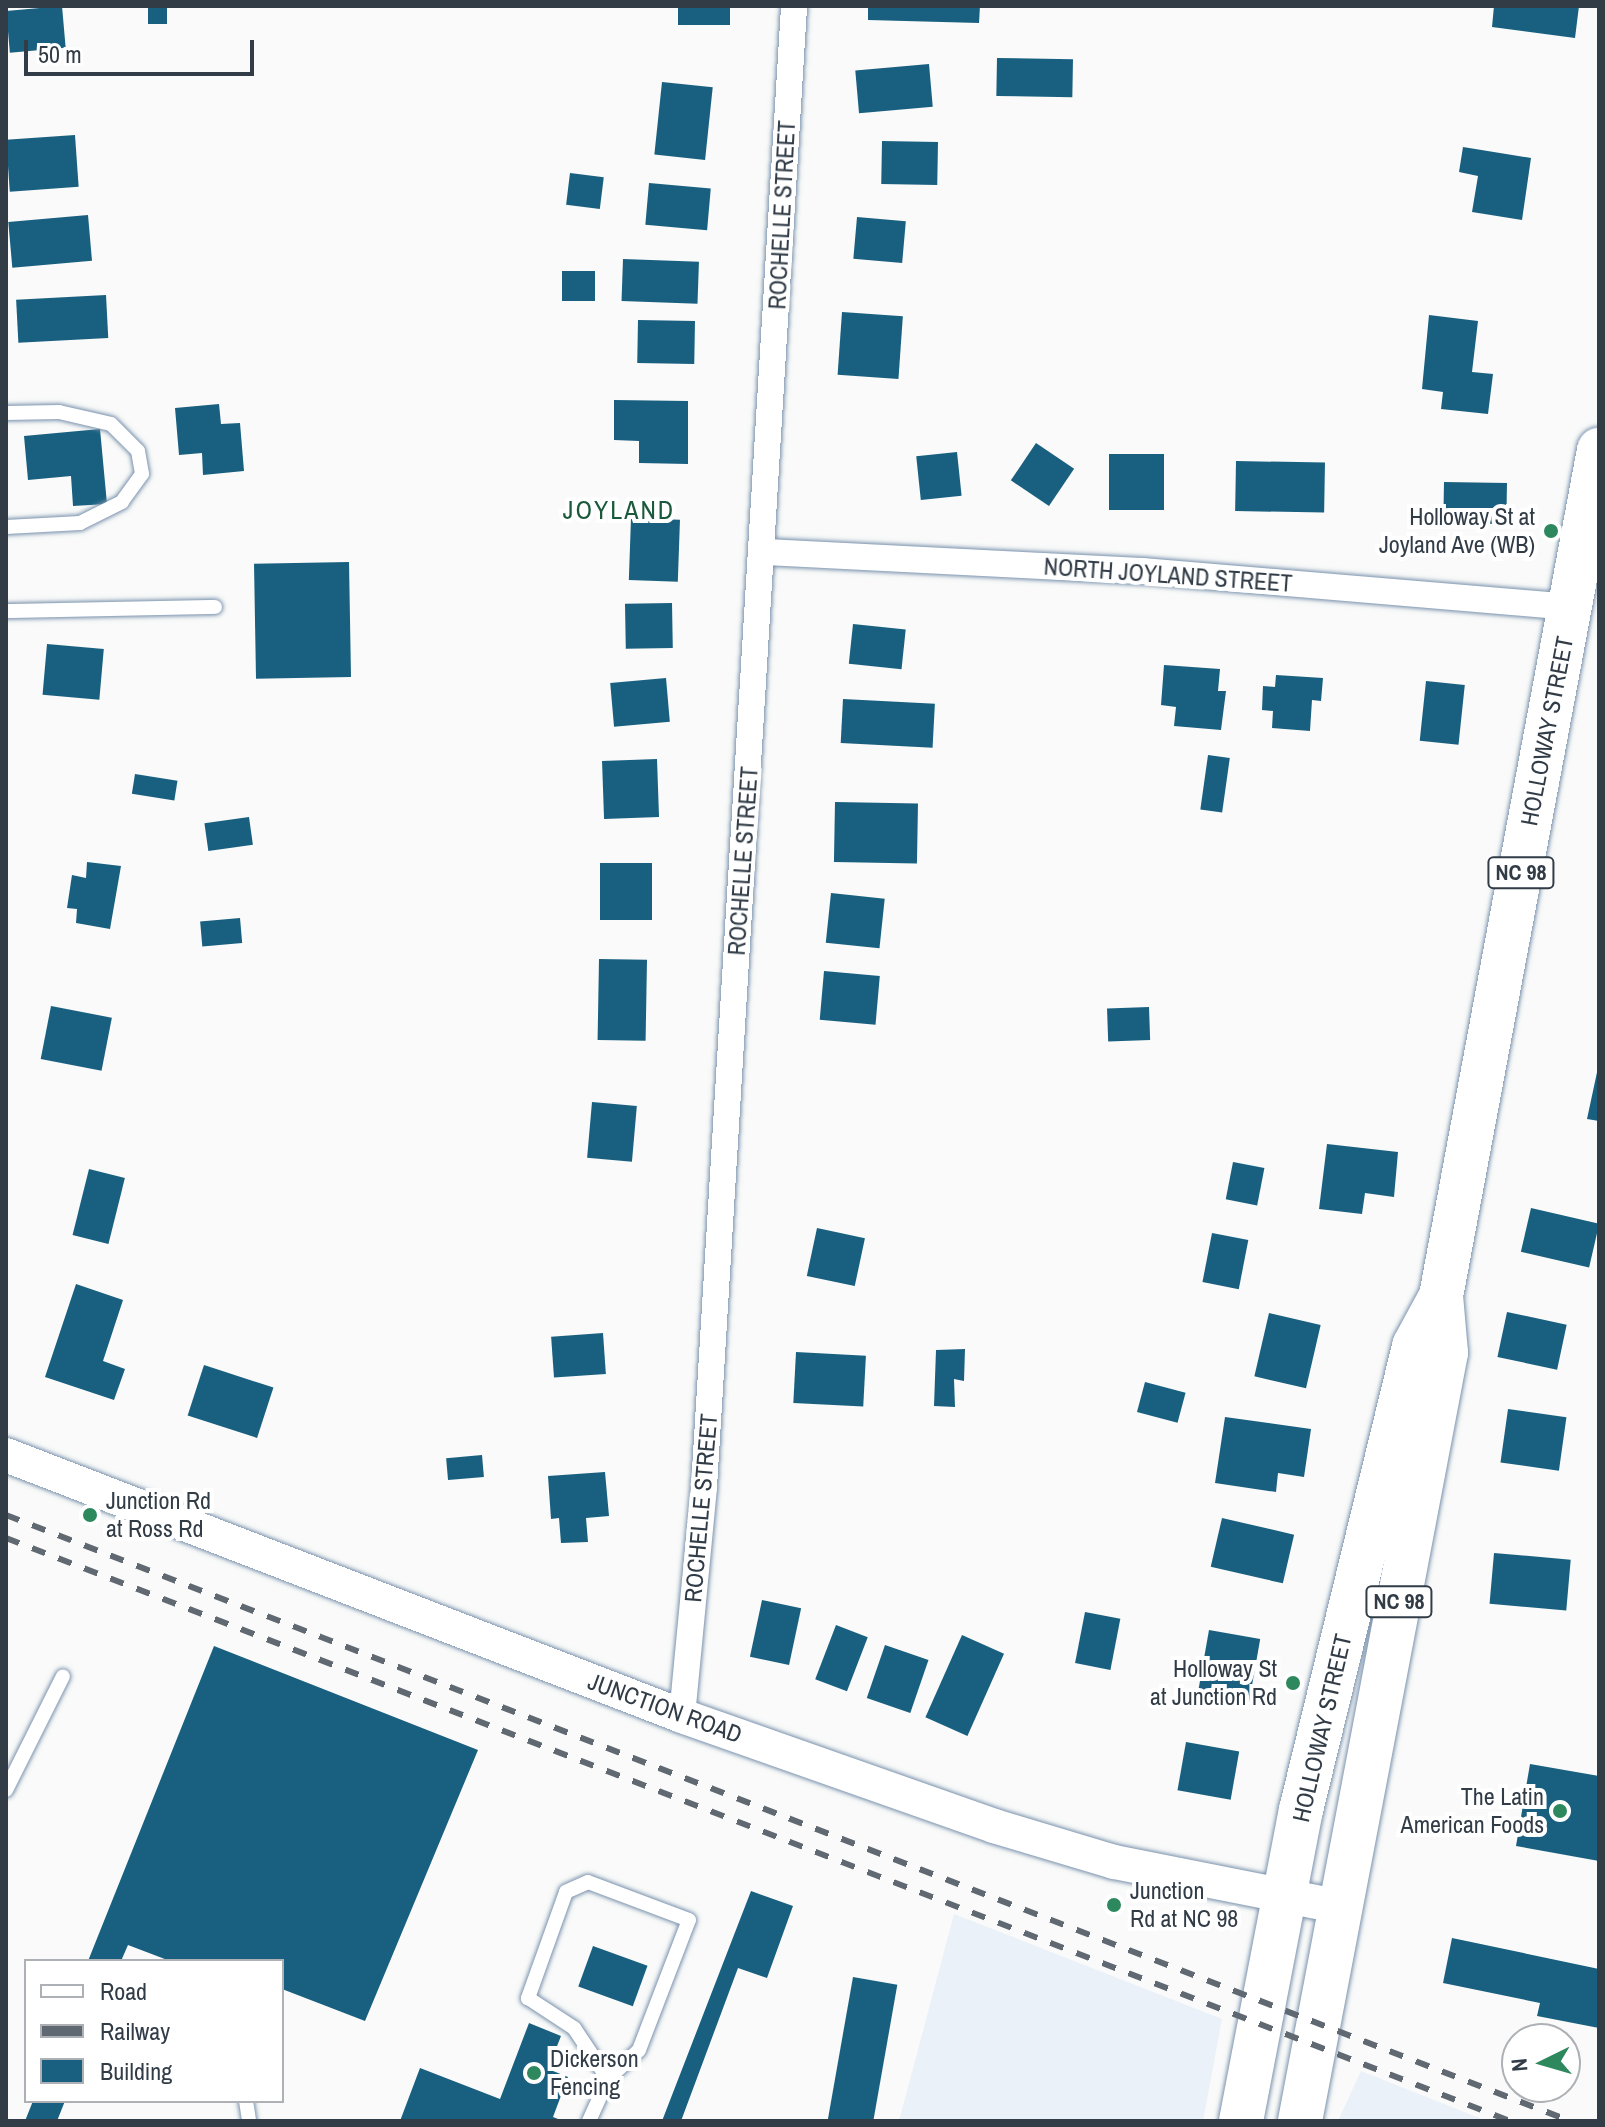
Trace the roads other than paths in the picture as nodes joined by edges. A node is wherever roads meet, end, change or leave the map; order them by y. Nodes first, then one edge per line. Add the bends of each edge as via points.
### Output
1 (794, 6) edge
2 (6, 413) edge
3 (1599, 450) edge
4 (6, 527) edge
5 (764, 552) junction
6 (1581, 592) edge
7 (215, 607) dead end
8 (6, 611) edge
9 (1441, 1296) junction
10 (6, 1455) edge
11 (63, 1676) dead end
12 (682, 1716) junction
13 (6, 1790) edge
14 (1285, 1895) junction
15 (1341, 1907) junction
16 (608, 2079) junction
17 (589, 2121) edge
18 (1241, 2121) edge
19 (1300, 2121) edge

1 - 5 street, ROCHELLE STREET
2 - 4 lane via 59,412 111,424 138,451 142,474 122,502 80,523
3 - 6 highway, HOLLOWAY STREET / NC 98
5 - 6 street, NORTH JOYLAND STREET
5 - 12 street, ROCHELLE STREET via 704,1487
6 - 9 highway, HOLLOWAY STREET / NC 98
7 - 8 lane
9 - 14 highway, HOLLOWAY STREET / NC 98 via 1414,1346
9 - 15 highway, HOLLOWAY STREET / NC 98 via 1446,1353
10 - 12 street, JUNCTION ROAD
11 - 13 lane
12 - 14 street, JUNCTION ROAD via 1055,1846 1173,1876
14 - 15 street, JUNCTION ROAD
14 - 18 highway, HOLLOWAY STREET / NC 98
15 - 19 highway, HOLLOWAY STREET / NC 98
16 - 16 lane via 639,2050 689,1920 588,1882 566,1892 528,1998 574,2028
16 - 17 lane

